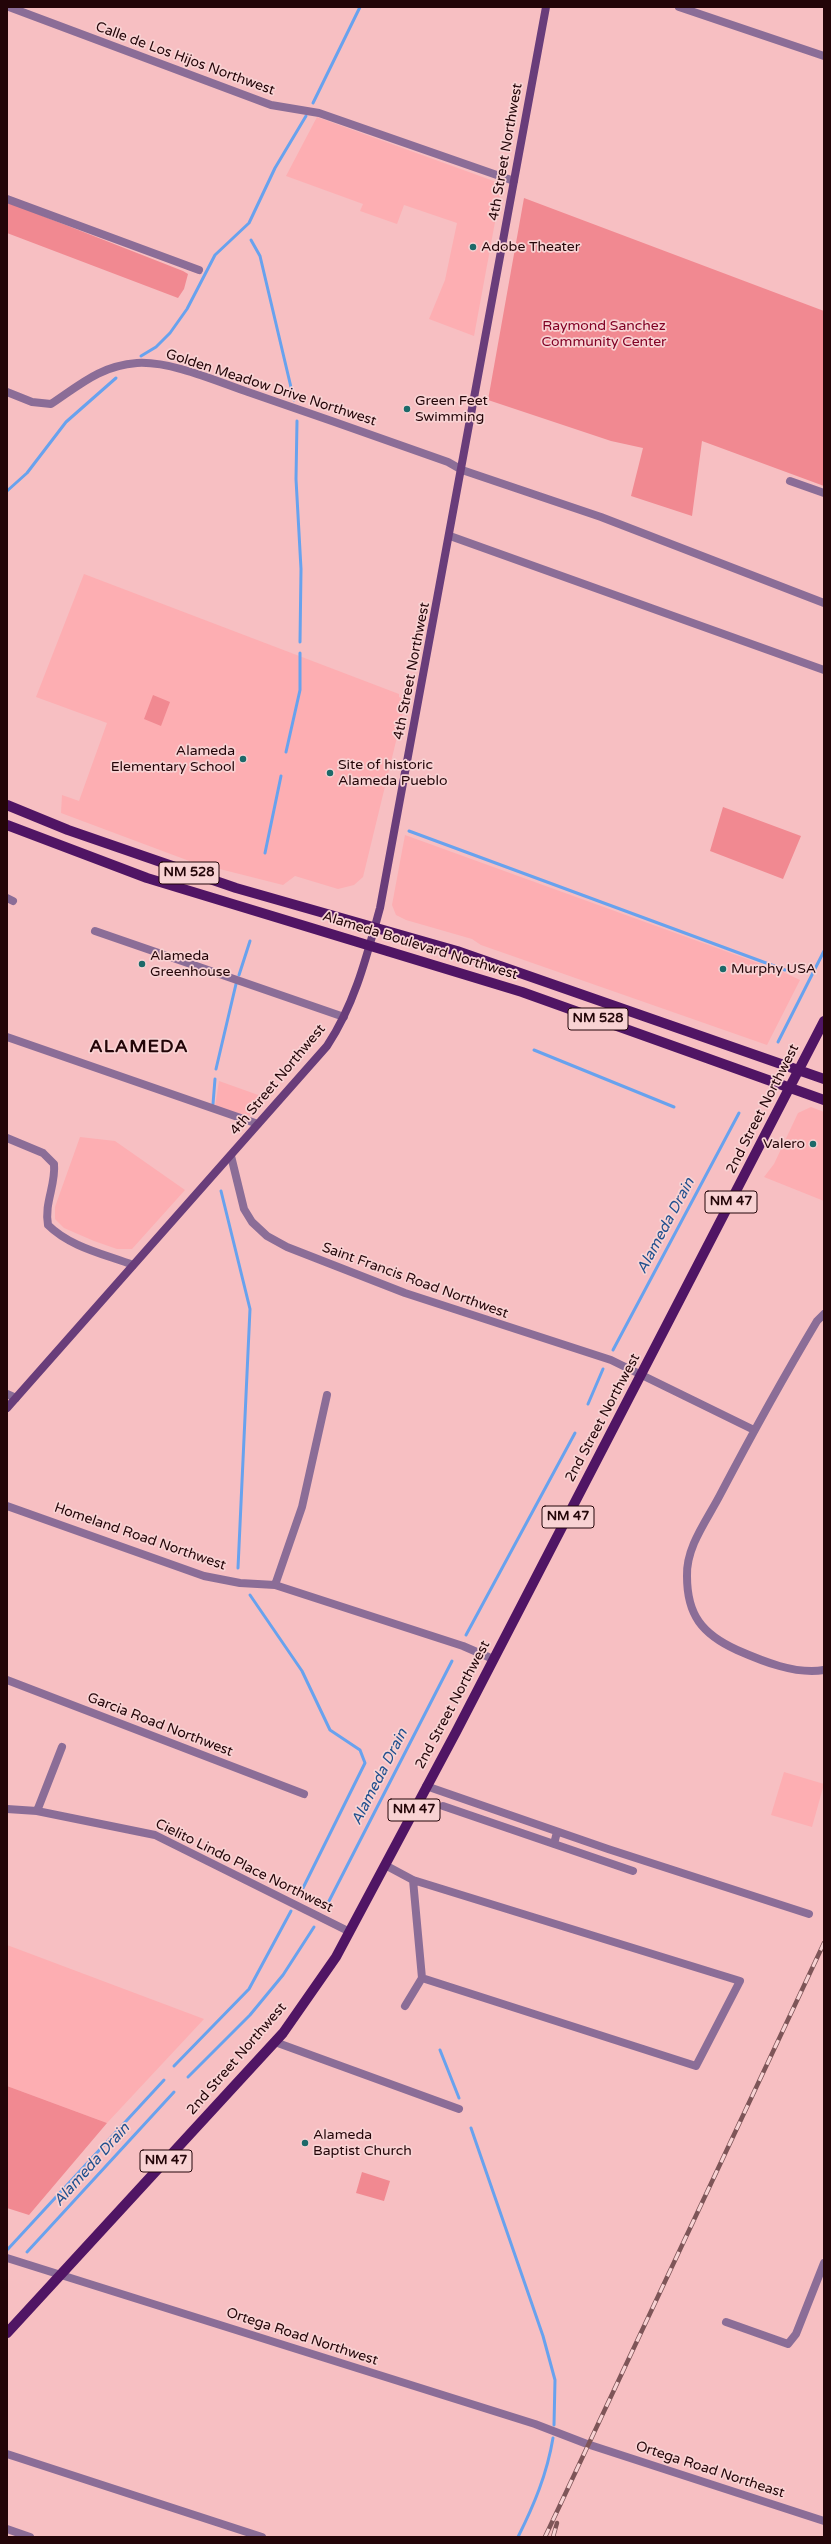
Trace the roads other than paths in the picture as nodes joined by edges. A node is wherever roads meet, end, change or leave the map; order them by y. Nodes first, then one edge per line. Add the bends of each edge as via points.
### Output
1 (9, 7) edge
2 (546, 7) edge
3 (679, 7) edge
4 (824, 56) edge
5 (514, 181) junction
6 (7, 199) edge
7 (199, 270) dead end
8 (7, 392) edge
9 (462, 470) junction
10 (790, 481) dead end
11 (824, 493) edge
12 (450, 536) junction
13 (824, 603) edge
14 (824, 670) edge
15 (7, 805) edge
16 (7, 825) edge
17 (375, 927) junction
18 (95, 931) dead end
19 (370, 944) junction
20 (344, 1017) junction
21 (824, 1021) edge
22 (7, 1037) edge
23 (799, 1070) junction
24 (824, 1079) edge
25 (789, 1088) junction
26 (824, 1100) edge
27 (258, 1124) junction
28 (7, 1138) edge
29 (231, 1156) junction
30 (133, 1265) junction
31 (824, 1314) edge
32 (642, 1374) junction
33 (7, 1394) edge
34 (327, 1395) dead end
35 (16, 1398) junction
36 (7, 1408) edge
37 (754, 1430) junction
38 (7, 1506) edge
39 (275, 1585) junction
40 (493, 1659) junction
41 (824, 1670) edge
42 (7, 1680) edge
43 (62, 1746) dead end
44 (426, 1786) junction
45 (304, 1794) dead end
46 (443, 1806) dead end
47 (7, 1809) edge
48 (37, 1811) junction
49 (557, 1832) junction
50 (554, 1844) junction
51 (385, 1865) junction
52 (633, 1871) dead end
53 (413, 1880) junction
54 (809, 1914) dead end
55 (350, 1932) junction
56 (422, 1978) junction
57 (406, 2006) dead end
58 (275, 2042) junction
59 (459, 2109) dead end
60 (7, 2258) edge
61 (824, 2263) edge
62 (60, 2274) junction
63 (726, 2322) dead end
64 (7, 2333) edge
65 (587, 2444) joint
66 (7, 2454) edge
67 (824, 2522) edge
68 (7, 2529) edge
69 (30, 2537) edge
70 (262, 2537) edge

1 - 5 street, Calle de Los Hijos Northwest via 271,105 319,112
2 - 5 main road, 4th Street Northwest
3 - 4 street
5 - 9 main road, 4th Street Northwest
6 - 7 street
8 - 9 street, Golden Meadow Drive Northwest via 32,402 51,404 85,379 108,368 155,363 215,381 448,462
9 - 12 main road, 4th Street Northwest
9 - 13 street, Golden Meadow Drive Northwest via 601,517
10 - 11 street
12 - 14 street
12 - 17 main road, 4th Street Northwest
15 - 17 main road, Alameda Boulevard Northwest / NM 528 via 68,830 236,888
16 - 19 main road, Alameda Boulevard Northwest / NM 528 via 147,878 229,905
17 - 19 main road, 4th Street Northwest
17 - 23 main road, Alameda Boulevard Northwest / NM 528 via 525,974
18 - 20 street
19 - 20 main road, 4th Street Northwest
19 - 25 main road, Alameda Boulevard Northwest / NM 528 via 522,992
20 - 27 main road, 4th Street Northwest via 327,1046
21 - 23 main road, 2nd Street Northwest / NM 47
22 - 27 street
23 - 24 main road, Alameda Boulevard Northwest / NM 528
23 - 25 main road, 2nd Street Northwest / NM 47
25 - 26 main road, Alameda Boulevard Northwest / NM 528
25 - 32 main road, 2nd Street Northwest / NM 47
27 - 29 main road, 4th Street Northwest
28 - 30 street via 43,1153 54,1164 55,1179 47,1205 48,1224 57,1234 83,1247
29 - 30 main road, 4th Street Northwest
29 - 32 street, Saint Francis Road Northwest via 244,1209 252,1222 267,1236 287,1247 405,1293 611,1360
30 - 35 main road, 4th Street Northwest
31 - 37 street via 816,1321
32 - 37 street, Saint Francis Road Northwest
32 - 40 main road, 2nd Street Northwest / NM 47
33 - 35 street
34 - 39 street via 302,1507
35 - 36 main road, 4th Street Northwest
37 - 41 street via 691,1551 687,1575 690,1602 700,1625 716,1641 758,1660 798,1669
38 - 39 street, Homeland Road Northwest via 204,1576 240,1583
39 - 40 street, Homeland Road Northwest via 463,1646
40 - 44 main road, 2nd Street Northwest / NM 47
42 - 45 street, Garcia Road Northwest
43 - 48 street
44 - 49 street
44 - 51 main road, 2nd Street Northwest / NM 47
46 - 50 street
47 - 48 street, Cielito Lindo Place Northwest
48 - 55 street, Cielito Lindo Place Northwest via 155,1835
49 - 50 street
49 - 54 street
50 - 52 street
51 - 53 street
51 - 55 main road, 2nd Street Northwest / NM 47
53 - 56 street
53 - 56 street via 740,1981 696,2066
55 - 58 main road, 2nd Street Northwest / NM 47 via 336,1957
56 - 57 street
58 - 59 street
58 - 62 main road, 2nd Street Northwest / NM 47
60 - 62 street, Ortega Road Northwest
61 - 63 street via 796,2334 788,2344
62 - 64 main road, 2nd Street Northwest / NM 47
62 - 65 street, Ortega Road Northwest via 535,2424
65 - 67 street, Ortega Road Northeast
66 - 70 street
68 - 69 street

